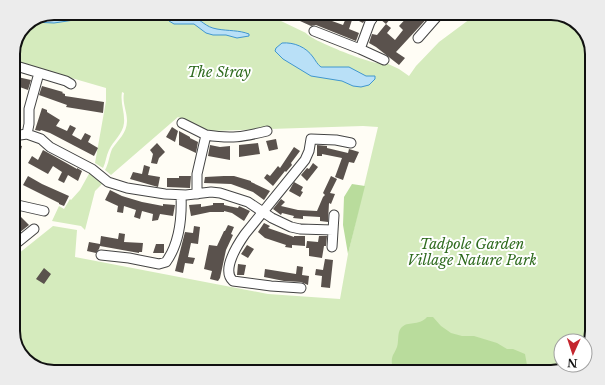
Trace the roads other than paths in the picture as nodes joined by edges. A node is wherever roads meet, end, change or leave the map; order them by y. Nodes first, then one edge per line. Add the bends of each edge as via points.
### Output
1 (372, 20) edge
2 (434, 20) edge
3 (314, 31) dead end
4 (418, 38) dead end
5 (360, 49) junction
6 (384, 60) dead end
7 (20, 67) edge
8 (39, 73) junction
9 (71, 84) dead end
10 (182, 123) dead end
11 (268, 131) dead end
12 (27, 134) junction
13 (20, 135) edge
14 (206, 135) junction
15 (351, 143) dead end
16 (197, 194) junction
17 (181, 195) junction
18 (20, 206) edge
19 (44, 211) dead end
20 (263, 212) junction
21 (334, 215) dead end
22 (34, 229) dead end
23 (333, 230) junction
24 (20, 240) edge
25 (332, 247) dead end
26 (101, 255) dead end
27 (301, 288) dead end

1 - 5 street
2 - 4 street
3 - 5 street
5 - 6 street
7 - 8 street
8 - 9 street
8 - 12 street via 29,109
10 - 14 street
11 - 14 street via 232,138
12 - 13 street
12 - 17 street via 41,139 50,147 92,169 108,182 162,194
14 - 16 street via 197,170
15 - 20 street via 311,134 308,156
16 - 17 street
16 - 20 street via 214,192 235,197
17 - 26 street via 180,227 166,262 159,264
18 - 19 street
20 - 23 street via 291,227
20 - 27 street via 235,248 230,263 230,277 236,282
21 - 23 street
22 - 24 street
23 - 25 street

